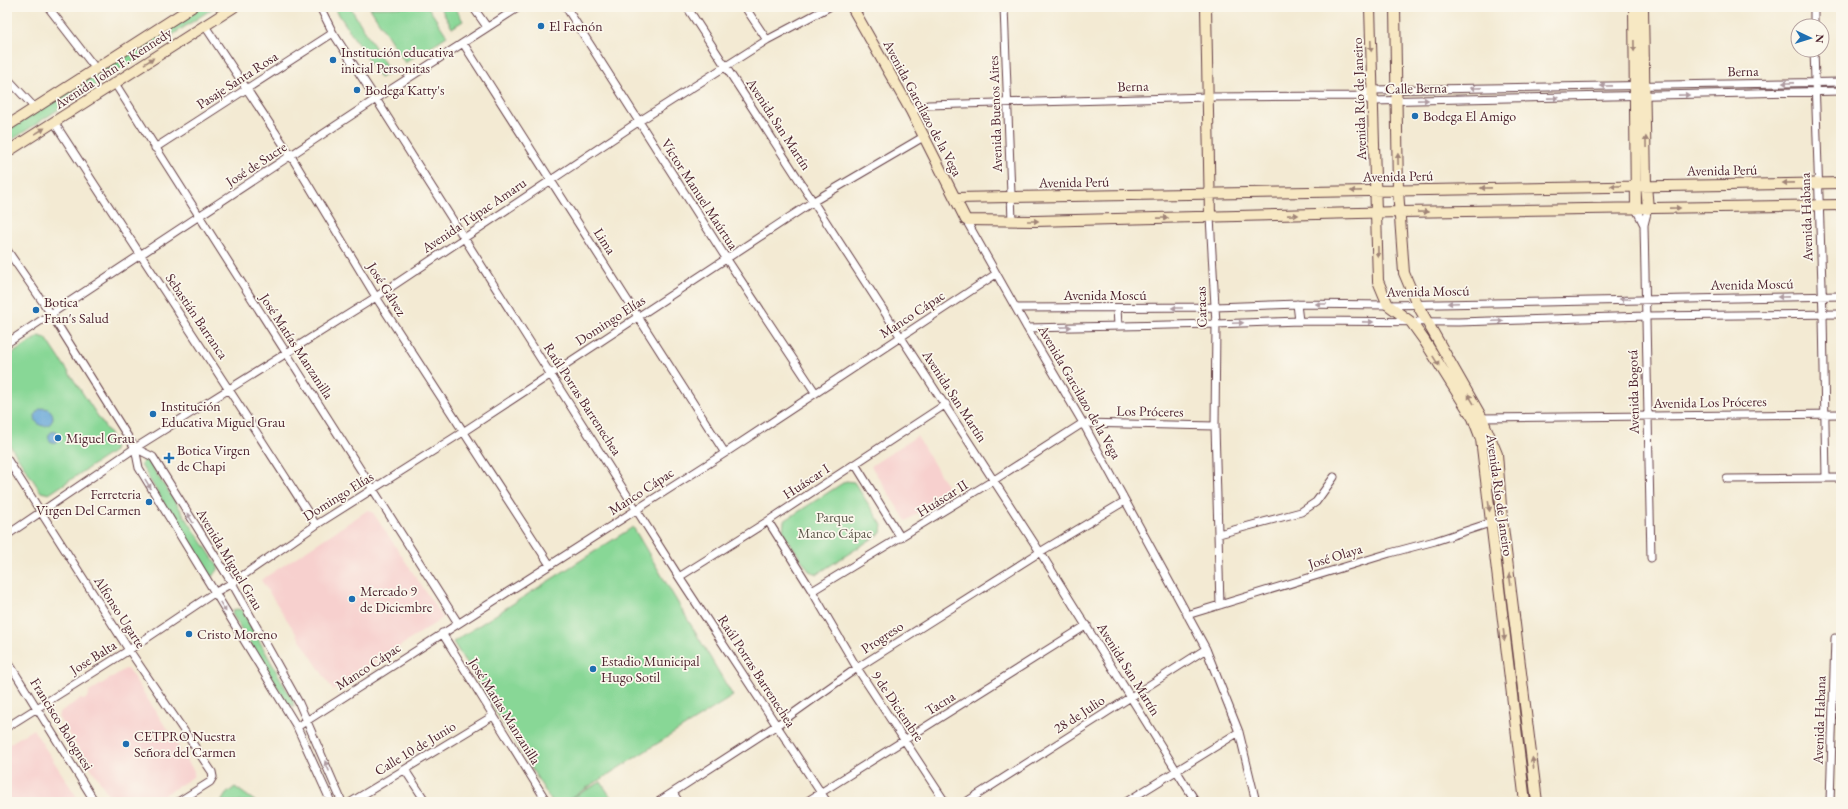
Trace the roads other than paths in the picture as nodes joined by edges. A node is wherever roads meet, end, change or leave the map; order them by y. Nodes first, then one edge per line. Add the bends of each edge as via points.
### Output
1 (48, 7) edge
2 (234, 7) edge
3 (320, 7) edge
4 (473, 7) edge
5 (519, 7) edge
6 (566, 7) edge
7 (687, 7) edge
8 (745, 7) edge
9 (829, 7) edge
10 (852, 7) edge
11 (1004, 7) edge
12 (1206, 7) edge
13 (1370, 7) edge
14 (1394, 7) edge
15 (1634, 7) edge
16 (1644, 7) edge
17 (1814, 7) edge
18 (186, 8) edge
19 (1814, 18) edge
20 (205, 26) junction
21 (487, 27) junction
22 (333, 33) junction
23 (766, 40) junction
24 (463, 43) junction
25 (1814, 58) edge
26 (726, 66) junction
27 (96, 69) junction
28 (7, 78) edge
29 (114, 82) junction
30 (1814, 82) junction
31 (1841, 82) edge
32 (246, 89) junction
33 (1396, 89) junction
34 (1373, 90) junction
35 (1640, 91) junction
36 (1841, 91) edge
37 (1814, 92) junction
38 (1357, 96) junction
39 (1208, 97) junction
40 (376, 99) junction
41 (1373, 101) junction
42 (1396, 101) junction
43 (1007, 102) junction
44 (35, 108) junction
45 (912, 111) junction
46 (54, 122) junction
47 (638, 122) junction
48 (7, 126) edge
49 (925, 136) junction
50 (155, 148) junction
51 (7, 152) edge
52 (291, 156) junction
53 (550, 179) junction
54 (1841, 182) edge
55 (1817, 183) junction
56 (1635, 185) junction
57 (1646, 185) junction
58 (1398, 190) junction
59 (1376, 191) junction
60 (1209, 193) junction
61 (1010, 197) junction
62 (955, 198) junction
63 (814, 201) junction
64 (1819, 205) junction
65 (1841, 205) edge
66 (1636, 209) junction
67 (1648, 209) junction
68 (1400, 212) junction
69 (1376, 213) junction
70 (199, 216) junction
71 (1210, 217) junction
72 (966, 220) junction
73 (1012, 220) junction
74 (1644, 225) junction
75 (464, 238) junction
76 (7, 250) edge
77 (140, 256) junction
78 (726, 258) junction
79 (996, 274) junction
80 (1822, 296) junction
81 (1841, 296) edge
82 (376, 297) junction
83 (1646, 299) junction
84 (1297, 304) junction
85 (1417, 304) junction
86 (1388, 305) junction
87 (1215, 307) junction
88 (1016, 308) junction
89 (1117, 308) junction
90 (51, 314) junction
91 (1841, 314) edge
92 (1823, 315) junction
93 (1646, 316) junction
94 (639, 317) junction
95 (1299, 321) junction
96 (1412, 322) junction
97 (1427, 322) junction
98 (1216, 324) junction
99 (1118, 326) junction
100 (1027, 328) junction
101 (901, 337) junction
102 (7, 343) edge
103 (286, 353) junction
104 (551, 374) junction
105 (230, 388) junction
106 (815, 392) junction
107 (946, 404) junction
108 (1826, 414) junction
109 (1841, 414) edge
110 (1647, 416) junction
111 (1478, 418) junction
112 (1083, 423) junction
113 (1215, 426) junction
114 (463, 432) junction
115 (135, 448) junction
116 (724, 453) junction
117 (7, 459) edge
118 (855, 464) junction
119 (1334, 477) dead end
120 (1826, 478) junction
121 (1841, 478) edge
122 (1727, 479) dead end
123 (994, 480) junction
124 (373, 489) junction
125 (1125, 501) junction
126 (638, 509) junction
127 (41, 512) junction
128 (1502, 520) junction
129 (768, 521) junction
130 (1491, 523) junction
131 (316, 525) junction
132 (1219, 534) junction
133 (7, 535) edge
134 (900, 538) junction
135 (1040, 552) junction
136 (1651, 558) dead end
137 (550, 564) junction
138 (679, 577) junction
139 (232, 583) junction
140 (812, 591) junction
141 (214, 593) junction
142 (1220, 605) junction
143 (1187, 615) junction
144 (458, 623) junction
145 (1087, 625) junction
146 (442, 633) junction
147 (1835, 638) dead end
148 (1206, 649) junction
149 (129, 650) junction
150 (7, 660) edge
151 (858, 668) junction
152 (1521, 671) junction
153 (1509, 673) junction
154 (1131, 696) junction
155 (37, 707) junction
156 (493, 716) junction
157 (307, 721) junction
158 (777, 725) junction
159 (7, 727) edge
160 (297, 727) junction
161 (1239, 732) junction
162 (905, 740) junction
163 (405, 770) junction
164 (1177, 771) junction
165 (674, 793) junction
166 (821, 793) junction
167 (95, 802) edge
168 (178, 802) edge
169 (331, 802) edge
170 (342, 802) edge
171 (351, 802) edge
172 (426, 802) edge
173 (547, 802) edge
174 (658, 802) edge
175 (679, 802) edge
176 (806, 802) edge
177 (827, 802) edge
178 (945, 802) edge
179 (966, 802) edge
180 (1126, 802) edge
181 (1196, 802) edge
182 (1256, 802) edge
183 (1524, 802) edge
184 (1538, 802) edge
185 (1830, 802) edge

1 - 27 street
2 - 20 street, Avenida John F. Kennedy
3 - 22 street, Raúl Porras Barrenechea
4 - 21 street
5 - 21 street, José de Sucre
6 - 47 street, Víctor Manuel Maúrtua
7 - 26 street, Avenida San Martín
8 - 23 street
9 - 23 street, Avenida Túpac Amaru
10 - 45 street, Avenida Garcilazo de la Vega
11 - 43 street, Avenida Buenos Aires
12 - 39 street, Caracas
13 -> 34 street, Avenida Río de Janeiro
14 - 33 street, Avenida Río de Janeiro
15 -> 35 street
16 - 35 street
17 - 19 street
18 - 27 street, Avenida John F. Kennedy
29 -> 20 street, Avenida John F. Kennedy
20 - 32 street, José Gálvez
21 - 24 street, José de Sucre
22 - 32 street, Pasaje Santa Rosa
22 - 40 street, Raúl Porras Barrenechea
23 - 26 street, Avenida Túpac Amaru
24 - 40 street, José de Sucre
24 - 53 street, Lima
25 - 30 street, Avenida Habana
26 - 47 street, Avenida Túpac Amaru
26 - 63 street, Avenida San Martín
27 - 44 street, Avenida John F. Kennedy
28 - 44 street
29 - 46 street, Avenida John F. Kennedy
29 - 50 street, José Matías Manzanilla
30 - 31 street, Berna
30 -> 35 street, Berna
30 - 37 street, Avenida Habana
32 - 50 street, Pasaje Santa Rosa
32 - 52 street, José Gálvez
33 - 34 street, Calle Berna
35 -> 33 street, Calle Berna
33 - 42 street, Avenida Río de Janeiro
34 - 38 street, Calle Berna
34 - 41 street, Avenida Río de Janeiro
35 -> 37 street, Berna
42 -> 35 street, Calle Berna
35 - 56 street
57 -> 35 street
36 - 37 street, Berna
37 - 55 street, Avenida Habana
38 - 39 street, Berna
38 - 41 street, Calle Berna
39 - 43 street, Berna
39 - 60 street, Caracas
40 - 52 street, José de Sucre
40 - 75 street, Raúl Porras Barrenechea
41 - 42 street, Calle Berna
41 - 59 street, Avenida Río de Janeiro
58 -> 42 street, Avenida Río de Janeiro
43 - 45 street, Berna via 928,105
43 - 61 street, Avenida Buenos Aires
44 - 48 street, Avenida John F. Kennedy
45 - 49 street, Avenida Garcilazo de la Vega
51 -> 46 street, Avenida John F. Kennedy
46 - 77 street, Sebastián Barranca
47 - 53 street, Avenida Túpac Amaru
47 - 78 street, Víctor Manuel Maúrtua
49 - 62 street, Avenida Garcilazo de la Vega
49 - 63 street, Domingo Elías
50 - 70 street, José Matías Manzanilla
52 - 70 street, José de Sucre
52 - 82 street, José Gálvez
53 - 75 street, Avenida Túpac Amaru
53 - 94 street, Lima
54 - 55 street, Avenida Perú
55 -> 57 street, Avenida Perú
55 - 64 street, Avenida Habana
56 - 57 street, Avenida Perú
56 -> 58 street, Avenida Perú
56 - 66 street
57 - 67 street
58 - 59 street, Avenida Perú
58 - 68 street, Avenida Río de Janeiro
59 -> 60 street, Avenida Perú
59 - 69 street, Avenida Río de Janeiro
60 - 61 street, Avenida Perú
60 - 71 street, Caracas
61 - 62 street, Avenida Perú
61 - 73 street, Avenida Buenos Aires
62 - 72 street, Avenida Garcilazo de la Vega
63 - 78 street, Domingo Elías
63 - 101 street, Avenida San Martín
64 - 65 street
67 -> 64 street
64 - 80 street, Avenida Habana
66 - 67 street
68 -> 66 street
66 - 74 street
67 - 74 street
68 - 69 street
68 - 85 street, Avenida Río de Janeiro via 1404,273
71 -> 69 street
69 -> 86 street, Avenida Río de Janeiro via 1378,281
70 - 77 street, José de Sucre
70 - 103 street, José Matías Manzanilla
73 -> 71 street
71 - 87 street, Caracas
72 - 73 street
72 - 79 street, Avenida Garcilazo de la Vega
74 - 83 street, Avenida Bogotá
75 - 82 street, Avenida Túpac Amaru
75 - 104 street, Raúl Porras Barrenechea
76 - 90 street
77 - 90 street, José de Sucre
77 - 105 street, Sebastián Barranca
78 - 94 street, Domingo Elías
78 - 106 street, Víctor Manuel Maúrtua
79 - 88 street, Avenida Garcilazo de la Vega
79 - 101 street, Manco Cápac
80 - 81 street, Avenida Moscú
80 -> 83 street, Avenida Moscú
80 - 92 street, Avenida Habana
82 - 103 street, Avenida Túpac Amaru
82 - 114 street, José Gálvez
83 -> 85 street, Avenida Moscú
83 - 93 street, Avenida Bogotá
86 -> 84 street, Avenida Moscú
84 - 87 street, Avenida Moscú
84 - 95 street
85 - 86 street, Avenida Moscú
85 - 97 street, Avenida Río de Janeiro
86 - 96 street, Avenida Río de Janeiro
87 -> 89 street, Avenida Moscú
87 - 98 street, Caracas
88 - 89 street, Avenida Moscú
88 - 100 street, Avenida Garcilazo de la Vega
89 - 99 street
90 - 102 street, José de Sucre
90 - 115 street
91 - 92 street
92 - 93 street
92 - 108 street, Avenida Habana
97 -> 93 street
93 - 110 street, Avenida Bogotá
94 - 104 street, Domingo Elías
94 - 116 street, Lima
95 -> 96 street
98 -> 95 street
96 - 97 street
96 -> 111 street, Avenida Río de Janeiro
111 -> 97 street, Avenida Río de Janeiro
98 - 99 street
98 - 113 street, Caracas
100 -> 99 street
100 - 112 street, Avenida Garcilazo de la Vega
101 - 106 street, Manco Cápac
101 - 107 street, Avenida San Martín
103 - 105 street, Avenida Túpac Amaru
103 - 124 street, José Matías Manzanilla
104 - 114 street, Domingo Elías
104 - 126 street, Raúl Porras Barrenechea
105 - 115 street, Avenida Túpac Amaru
105 - 131 street, Sebastián Barranca
106 - 116 street, Manco Cápac
107 - 118 street, Huáscar I
107 - 123 street, Avenida San Martín
108 - 109 street, Avenida Los Próceres
108 - 110 street, Avenida Los Próceres
108 - 120 street, Avenida Habana
110 - 111 street, Avenida Los Próceres
110 - 136 street, Avenida Bogotá
111 - 128 street, Avenida Río de Janeiro via 1498,454
111 -> 130 street, Avenida Río de Janeiro
112 - 113 street, Los Próceres
112 - 123 street, Huáscar II
112 - 125 street, Avenida Garcilazo de la Vega
113 - 132 street, Caracas
114 - 124 street, Domingo Elías
114 - 137 street, José Gálvez
115 - 127 street, Avenida Túpac Amaru
139 -> 115 street, Avenida Miguel Grau via 153,457
115 -> 141 street via 139,468
116 - 126 street, Manco Cápac
117 - 127 street, Alfonso Ugarte
118 - 129 street, Huáscar I
118 - 134 street
119 - 132 street via 1316,502 1301,512
120 - 121 street
120 - 122 street
123 - 134 street, Huáscar II
123 - 135 street, Avenida San Martín
124 - 131 street, Domingo Elías
124 - 144 street, José Matías Manzanilla
125 - 135 street, Progreso
125 - 143 street, Avenida Garcilazo de la Vega
126 - 137 street, Manco Cápac
126 - 138 street, Raúl Porras Barrenechea
127 - 133 street, Avenida Túpac Amaru
127 - 149 street, Alfonso Ugarte
128 - 130 street, José Olaya
152 -> 128 street, Avenida Río de Janeiro
129 - 138 street, Huáscar I
129 - 140 street, 9 de Diciembre
130 - 142 street, José Olaya
130 -> 153 street, Avenida Río de Janeiro
131 - 139 street, Domingo Elías
132 - 142 street, Caracas
134 - 140 street, Huáscar II
135 - 145 street, Avenida San Martín
135 - 151 street, Progreso
137 - 144 street, Manco Cápac
138 - 158 street, Raúl Porras Barrenechea
139 - 141 street, Jose Balta
139 - 157 street, Avenida Miguel Grau
140 - 151 street, 9 de Diciembre
141 - 149 street, Jose Balta
141 -> 160 street
142 - 143 street, José Olaya
143 - 148 street, Avenida Garcilazo de la Vega
144 - 146 street, Manco Cápac
145 - 154 street, Avenida San Martín
145 - 162 street, Tacna
146 - 156 street, José Matías Manzanilla
146 - 157 street, Manco Cápac
147 - 185 street, Avenida Habana
148 - 154 street, 28 de Julio
148 - 161 street, Avenida Garcilazo de la Vega
149 - 155 street, Jose Balta
149 - 168 street, Alfonso Ugarte via 212,772 210,782
150 - 155 street, Francisco Bolognesi
151 - 158 street, Progreso
151 - 162 street, 9 de Diciembre
152 - 153 street
184 -> 152 street, Avenida Río de Janeiro
153 - 183 street, Avenida Río de Janeiro
154 - 164 street, Avenida San Martín
154 - 179 street, 28 de Julio
155 - 159 street, Jose Balta
155 - 167 street, Francisco Bolognesi
156 - 163 street, Calle 10 de Junio
156 - 173 street, José Matías Manzanilla
157 - 160 street, Manco Cápac
170 -> 157 street, Avenida Miguel Grau
158 - 165 street, Progreso
158 - 166 street, Raúl Porras Barrenechea
160 - 169 street
161 - 164 street
161 - 182 street, Avenida Garcilazo de la Vega
162 - 166 street, Tacna
162 - 178 street, 9 de Diciembre
163 - 171 street, Calle 10 de Junio
163 - 172 street
164 - 180 street
164 - 181 street, Avenida San Martín
165 - 174 street, Progreso
165 - 175 street
166 - 176 street, Tacna
166 - 177 street, Raúl Porras Barrenechea

